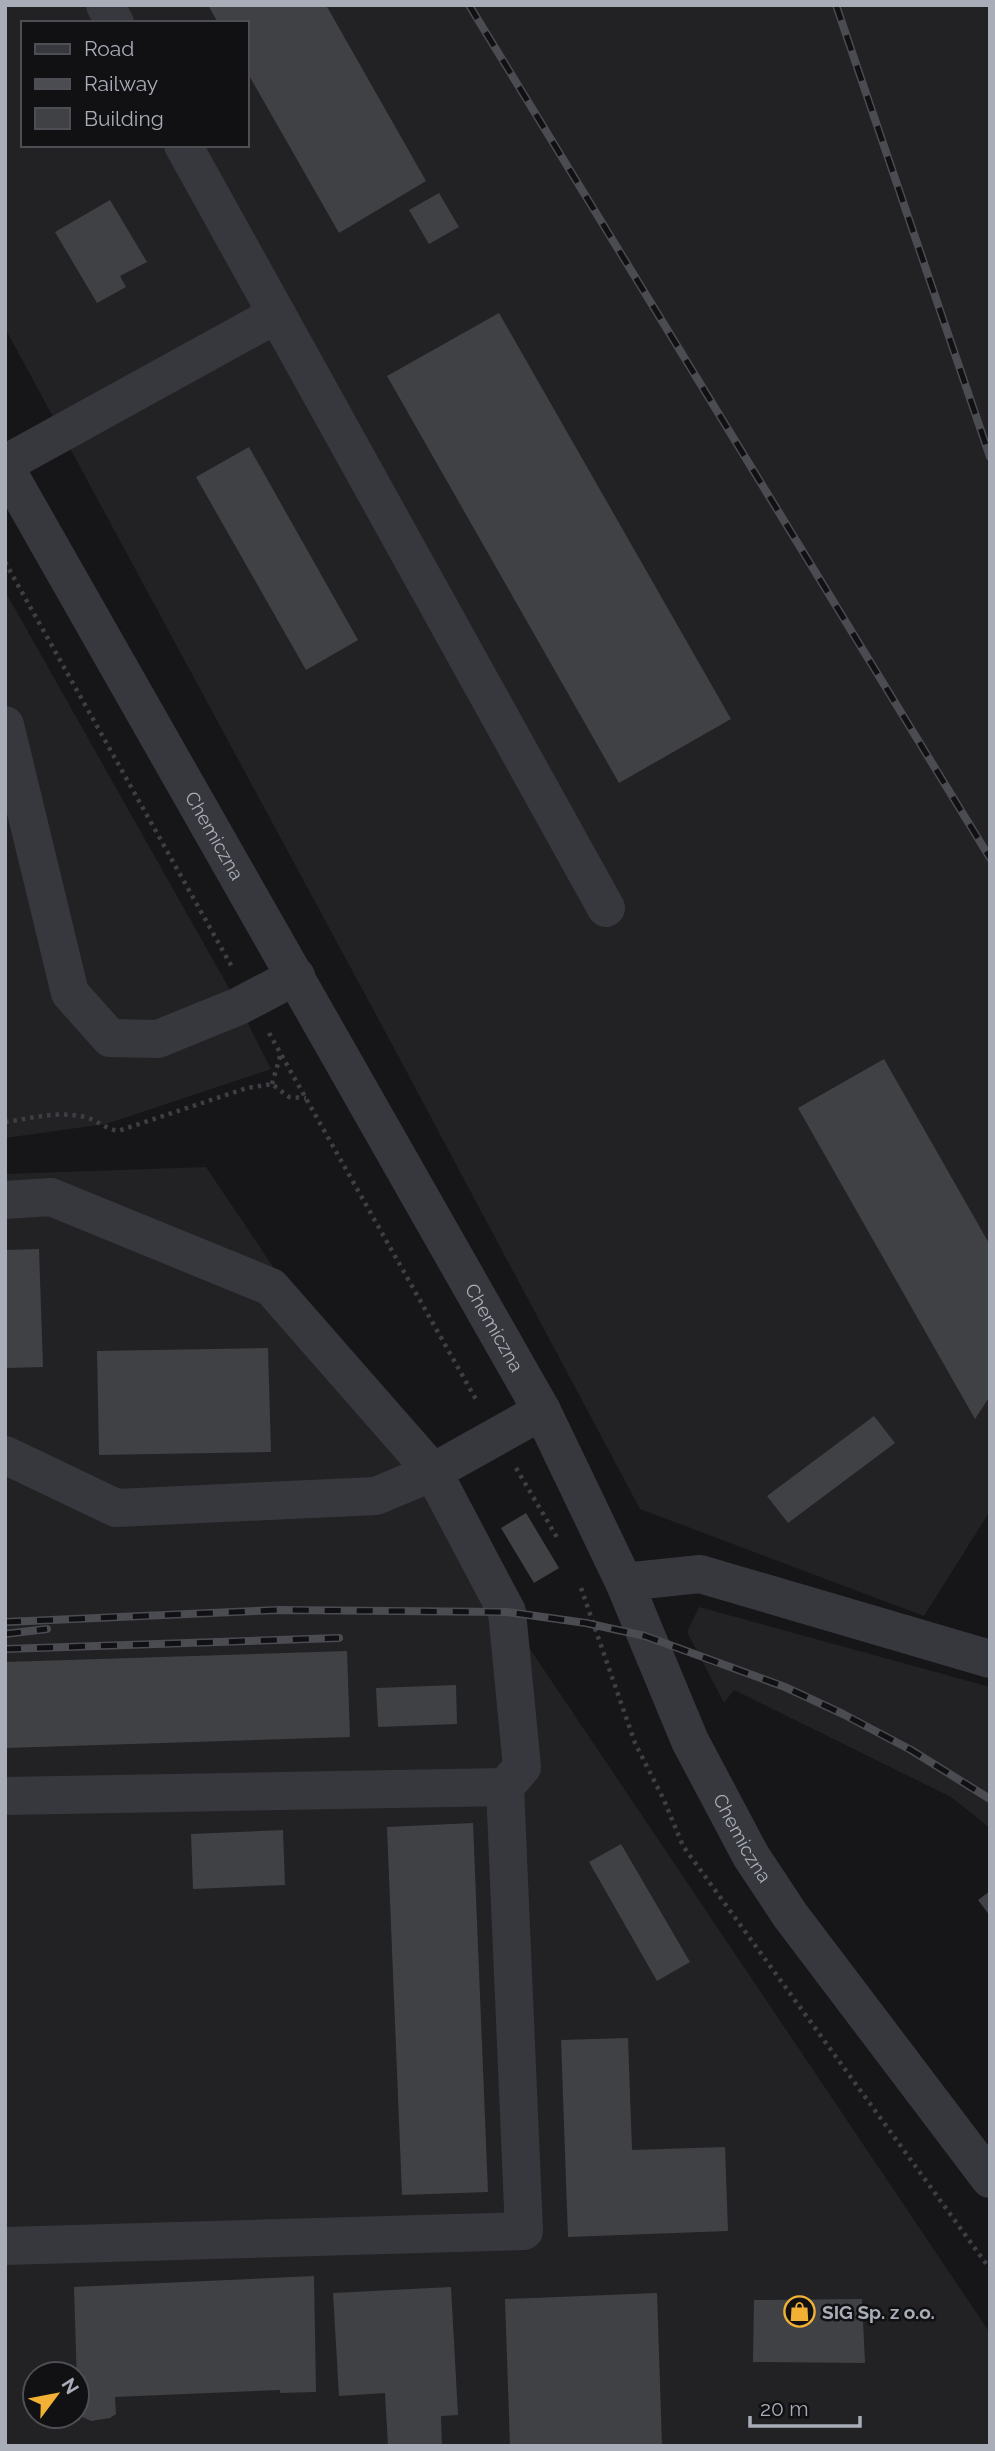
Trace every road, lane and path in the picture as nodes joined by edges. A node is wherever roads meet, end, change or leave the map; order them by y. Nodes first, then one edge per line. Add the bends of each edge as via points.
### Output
1 (105, 5) edge
2 (113, 21) edge
3 (184, 147) edge
4 (277, 314) junction
5 (5, 466) edge
6 (5, 725) edge
7 (606, 908) dead end
8 (296, 976) junction
9 (281, 1053) dead end
10 (272, 1084) junction
11 (307, 1098) dead end
12 (5, 1122) edge
13 (5, 1200) edge
14 (542, 1411) junction
15 (5, 1455) edge
16 (433, 1472) junction
17 (624, 1581) junction
18 (990, 1659) edge
19 (505, 1787) junction
20 (5, 1796) edge
21 (990, 2179) edge
22 (5, 2246) edge

1 - 2 street
3 - 4 street
4 - 5 street
4 - 7 street
5 - 8 street, Chemiczna
6 - 8 street via 70,993 110,1038 158,1039 239,1006
8 - 14 street, Chemiczna
9 - 10 path
10 - 11 path via 289,1097
10 - 12 path via 118,1131 70,1114
13 - 16 street via 51,1198 271,1287
14 - 16 street
14 - 17 street, Chemiczna
15 - 16 street via 116,1508 376,1496
16 - 19 street via 508,1612 522,1767
17 - 18 street via 700,1574
17 - 21 street, Chemiczna via 690,1741 751,1856 790,1915
19 - 20 street
19 - 22 street via 524,2231

